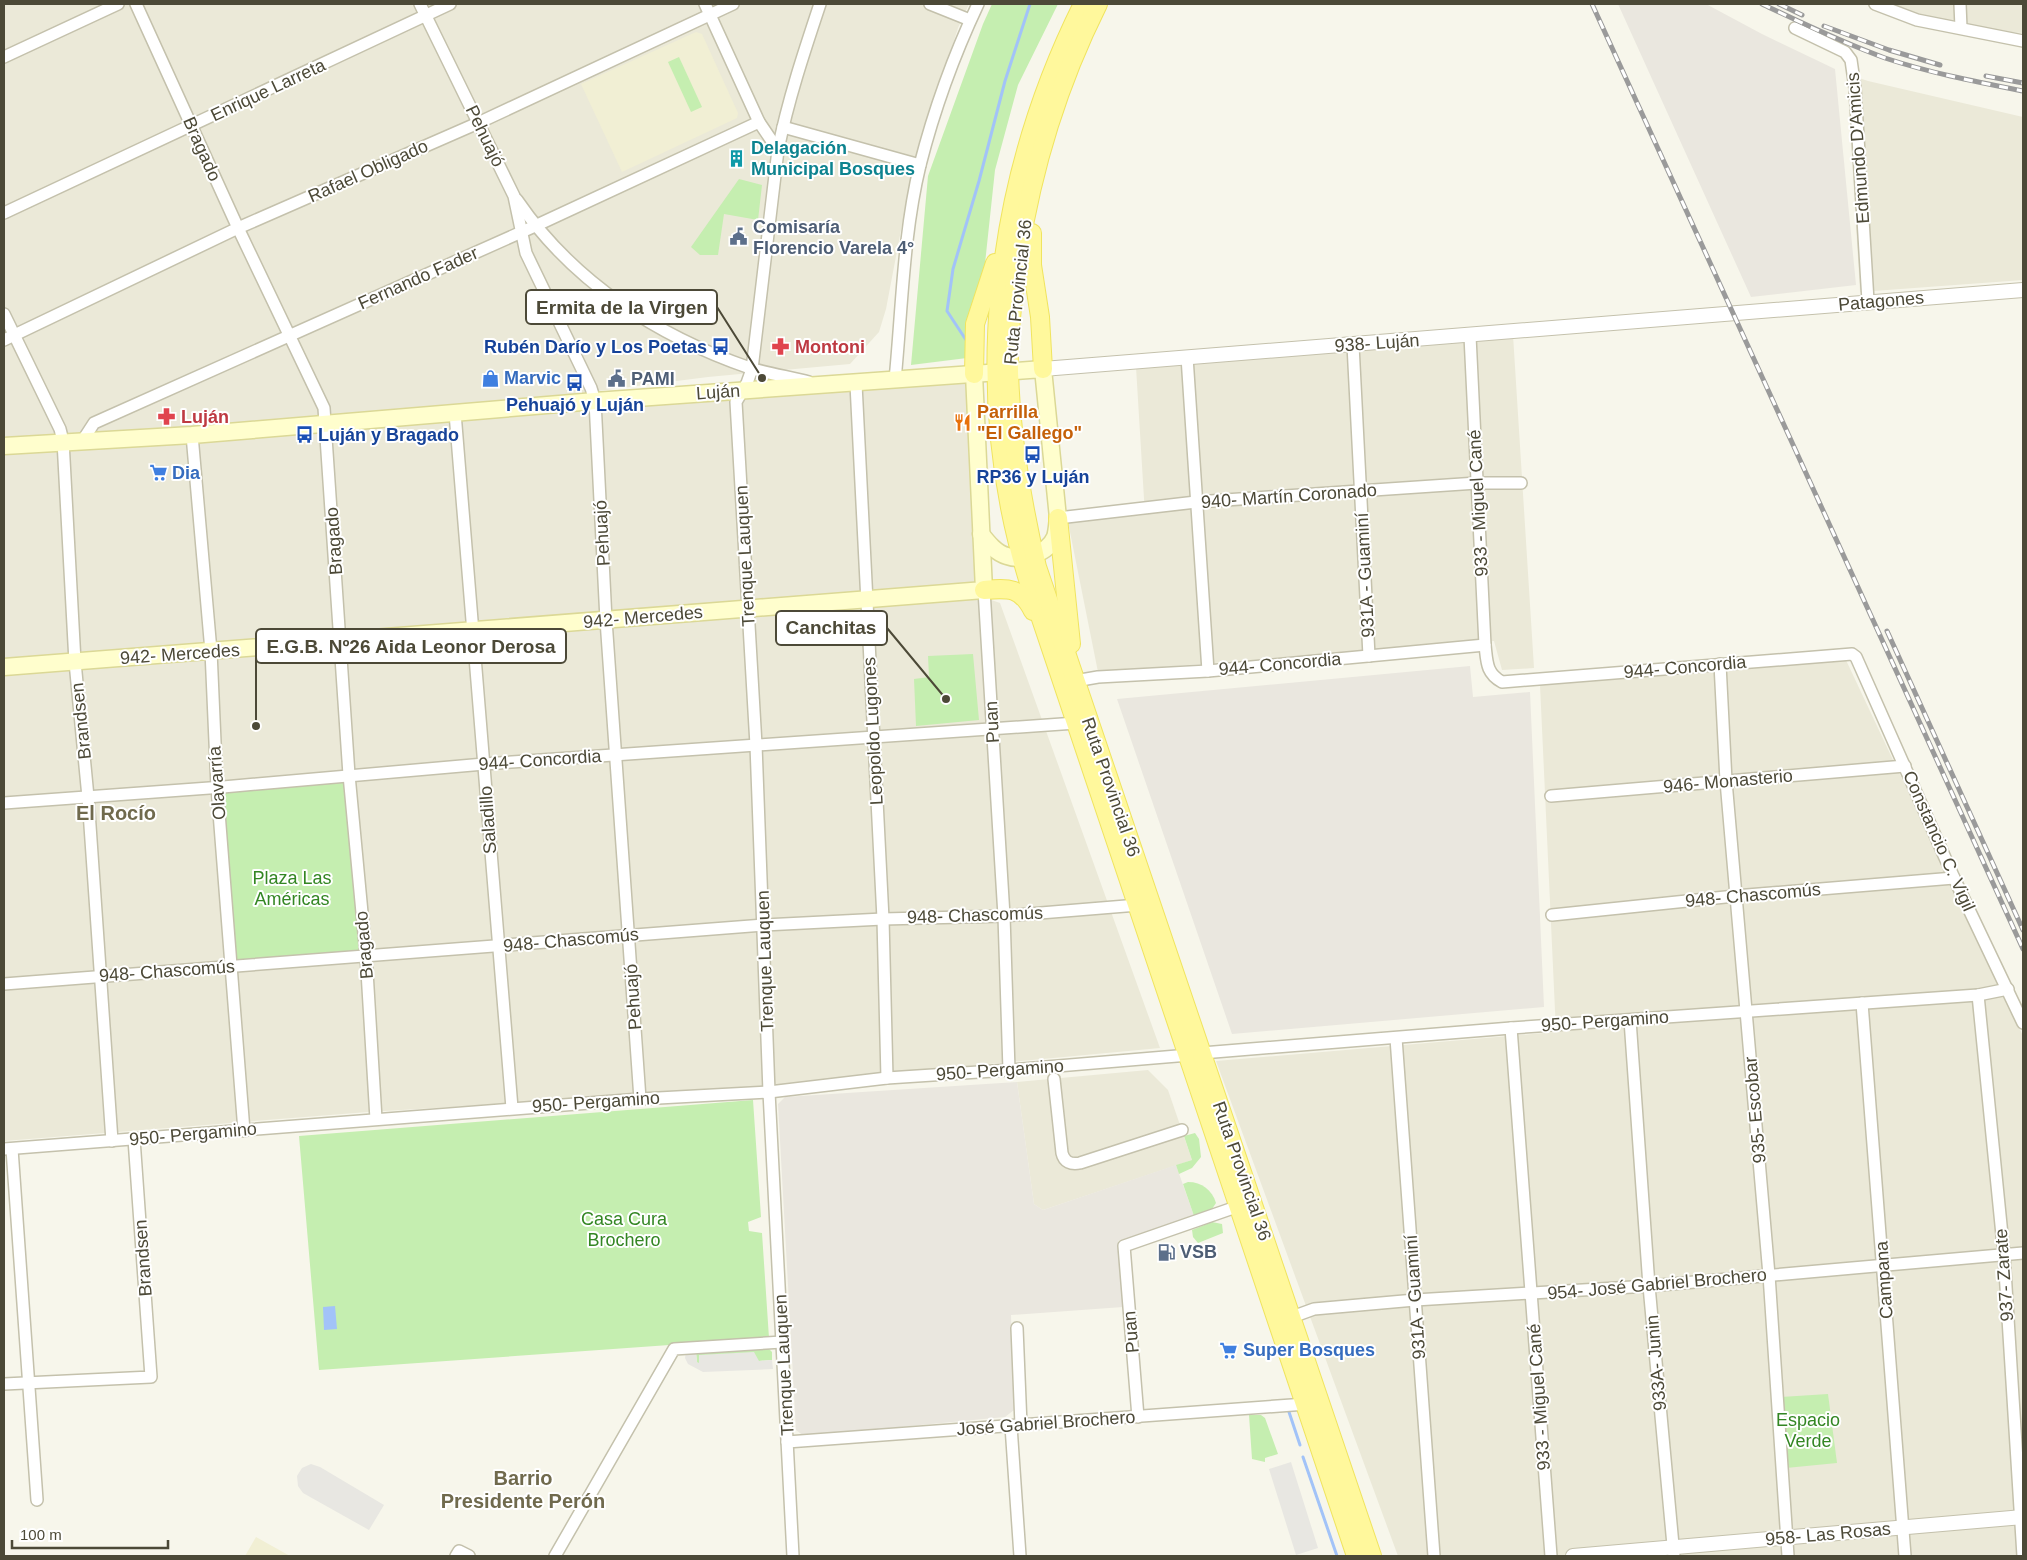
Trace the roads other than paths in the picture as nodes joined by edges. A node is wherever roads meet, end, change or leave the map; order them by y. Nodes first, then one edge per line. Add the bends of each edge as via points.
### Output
1 (118, 4) edge
2 (136, 4) edge
3 (420, 4) edge
4 (450, 4) edge
5 (733, 4) edge
6 (820, 4) edge
7 (930, 4) edge
8 (978, 4) edge
9 (1083, 4) edge
10 (1098, 4) edge
11 (1875, 4) edge
12 (1960, 4) edge
13 (708, 9) edge
14 (426, 15) junction
15 (970, 20) junction
16 (1794, 28) dead end
17 (1961, 28) junction
18 (2023, 41) edge
19 (4, 58) edge
20 (1052, 112) junction
21 (759, 122) junction
22 (478, 123) junction
23 (192, 126) junction
24 (783, 128) junction
25 (778, 150) junction
26 (920, 165) junction
27 (1015, 194) junction
28 (514, 196) junction
29 (4, 213) edge
30 (534, 226) junction
31 (238, 228) junction
32 (521, 232) junction
33 (2023, 290) edge
34 (1868, 301) junction
35 (4, 314) edge
36 (1711, 314) joint
37 (290, 336) junction
38 (1470, 336) junction
39 (9, 338) edge
40 (1353, 345) junction
41 (1187, 357) junction
42 (752, 368) junction
43 (1043, 369) junction
44 (1002, 372) junction
45 (974, 374) junction
46 (895, 380) junction
47 (856, 384) junction
48 (824, 386) junction
49 (742, 390) junction
50 (594, 401) junction
51 (456, 413) junction
52 (326, 424) junction
53 (192, 435) junction
54 (84, 440) junction
55 (63, 442) junction
56 (4, 446) edge
57 (1521, 482) dead end
58 (1477, 484) junction
59 (1361, 490) junction
60 (1196, 502) junction
61 (1058, 518) junction
62 (981, 534) junction
63 (1028, 556) junction
64 (984, 590) junction
65 (866, 600) junction
66 (748, 609) junction
67 (606, 620) junction
68 (475, 630) junction
69 (1047, 638) junction
70 (341, 641) junction
71 (1485, 645) junction
72 (210, 651) junction
73 (1369, 656) junction
74 (1856, 657) joint
75 (75, 662) junction
76 (1720, 664) junction
77 (4, 668) edge
78 (1488, 670) joint
79 (1208, 671) junction
80 (1075, 682) junction
81 (1076, 724) junction
82 (993, 730) junction
83 (873, 739) junction
84 (756, 745) junction
85 (616, 754) junction
86 (484, 764) junction
87 (1905, 766) junction
88 (349, 775) junction
89 (1726, 781) junction
90 (217, 787) junction
91 (1551, 796) dead end
92 (88, 797) junction
93 (4, 803) edge
94 (1954, 878) junction
95 (1735, 896) junction
96 (1138, 905) junction
97 (1552, 914) dead end
98 (1004, 916) junction
99 (883, 919) junction
100 (764, 925) junction
101 (628, 935) junction
102 (498, 947) junction
103 (366, 955) junction
104 (231, 966) junction
105 (100, 976) junction
106 (4, 984) edge
107 (2008, 989) junction
108 (1978, 995) junction
109 (1862, 1003) junction
110 (1746, 1010) junction
111 (1630, 1020) junction
112 (2023, 1023) edge
113 (1511, 1028) junction
114 (1396, 1038) junction
115 (1195, 1054) junction
116 (1009, 1070) junction
117 (887, 1078) junction
118 (1054, 1079) dead end
119 (769, 1092) junction
120 (640, 1098) junction
121 (512, 1108) junction
122 (376, 1119) junction
123 (1182, 1130) dead end
124 (244, 1131) junction
125 (134, 1139) junction
126 (112, 1141) junction
127 (8, 1149) edge
128 (1239, 1206) junction
129 (2023, 1253) edge
130 (2004, 1255) junction
131 (1883, 1265) junction
132 (1769, 1275) junction
133 (1649, 1286) junction
134 (1532, 1294) junction
135 (1415, 1300) junction
136 (1292, 1317) junction
137 (1017, 1328) dead end
138 (782, 1342) junction
139 (28, 1382) junction
140 (4, 1384) edge
141 (1306, 1404) junction
142 (1138, 1417) junction
143 (1016, 1426) junction
144 (787, 1442) junction
145 (36, 1500) dead end
146 (2021, 1518) edge
147 (1903, 1528) junction
148 (1786, 1538) junction
149 (1674, 1552) edge
150 (556, 1556) edge
151 (793, 1556) edge
152 (1020, 1556) edge
153 (1356, 1556) edge
154 (1372, 1556) edge
155 (1434, 1556) edge
156 (1551, 1556) edge
157 (1573, 1556) edge
158 (1788, 1556) edge
159 (1905, 1556) edge
160 (2023, 1556) edge

1 - 19 street
2 - 23 street, Bragado
3 - 14 street, Pehuajó
4 - 14 street, Enrique Larreta
5 - 13 street, Rafael Obligado
6 - 24 street, Trenque Lauquen
7 - 15 street
8 - 15 street
9 - 27 main road, Ruta Provincial 36 via 1039,107
10 - 20 main road, Ruta Provincial 36
11 - 17 street via 1917,20
12 - 17 street
13 - 21 street
13 - 22 street, Rafael Obligado
14 - 22 street, Pehuajó
14 - 23 street, Enrique Larreta
15 - 26 street
16 - 34 street, Edmundo D'Amicis via 1845,52 1851,60
17 - 18 street
20 - 43 main road via 1050,148 1031,243
20 - 44 main road, Ruta Provincial 36 via 1022,233
21 - 25 street
21 - 30 street, Fernando Fader
22 - 28 street, Pehuajó
22 - 31 street, Rafael Obligado
23 - 29 street, Enrique Larreta
23 - 31 street, Bragado
24 - 25 street, Trenque Lauquen
24 - 26 street
25 - 42 street, Trenque Lauquen
26 - 46 street via 908,237
27 - 44 main road, Ruta Provincial 36 via 1000,291
27 - 45 main road via 991,281 977,313
28 - 30 street
28 - 32 street, Pehuajó
30 - 32 street, Fernando Fader
30 - 42 street via 582,275 638,317 694,346
31 - 37 street, Bragado
31 - 39 street, Rafael Obligado
32 - 37 street, Fernando Fader
32 - 50 street, Pehuajó via 526,253 591,388
33 - 34 street, Patagones
34 - 36 street, Patagones
35 - 39 street, Brandsen
36 - 38 street, 938- Luján
37 - 52 street, Bragado via 324,408
37 - 54 street, Fernando Fader via 94,423
38 - 40 street, 938- Luján
38 - 58 street, 933 - Miguel Cané
39 - 55 street, Brandsen via 60,429
40 - 41 street, 938- Luján
40 - 59 street, 931A - Guaminí
41 - 43 street, 938- Luján
41 - 60 street
42 - 48 street
42 - 49 street, Trenque Lauquen
43 - 44 main road, Luján
43 - 61 main road
44 - 45 main road, Luján
44 - 63 main road, Ruta Provincial 36 via 1016,446
45 - 46 main road, Luján
45 - 62 main road, Puan
46 - 47 main road, Luján
47 - 48 main road, Luján
47 - 65 street, Leopoldo Lugones
48 - 49 main road, Luján
49 - 50 main road, Luján
49 - 66 street, Trenque Lauquen via 736,402
50 - 51 main road, Luján
50 - 67 street, Pehuajó
51 - 52 main road, Luján
51 - 68 street, Saladillo
52 - 53 main road, Luján
52 - 70 street, Bragado
53 - 54 main road, Luján
53 - 72 street, Olavarría
54 - 55 main road, Luján
55 - 56 main road, Luján
55 - 75 street, Brandsen
57 - 58 street, 940- Martín Coronado
58 - 59 street, 940- Martín Coronado
58 - 71 street, 933 - Miguel Cané
59 - 60 street, 940- Martín Coronado
59 - 73 street, 931A - Guaminí
60 - 61 street, 940- Martín Coronado
60 - 79 street
61 - 63 main road via 1055,538 1042,551
61 - 80 main road
62 - 63 main road via 1005,556
62 - 64 main road, Puan
63 - 69 main road, Ruta Provincial 36
63 - 80 main road, Ruta Provincial 36
64 - 65 main road, 942- Mercedes
64 - 69 main road via 1012,590 1024,596
64 - 82 street, Puan
65 - 66 main road, 942- Mercedes
65 - 83 street, Leopoldo Lugones
66 - 67 main road, 942- Mercedes
66 - 84 street, Trenque Lauquen
67 - 68 main road, 942- Mercedes
67 - 85 street, Pehuajó
68 - 70 main road, 942- Mercedes
68 - 86 street, Saladillo
69 - 81 main road, Ruta Provincial 36
70 - 72 main road, 942- Mercedes
70 - 88 street, Bragado
71 - 73 street, 944- Concordia
71 - 78 street, 933 - Miguel Cané
72 - 75 main road, 942- Mercedes
72 - 90 street, Olavarría
73 - 79 street, 944- Concordia
74 - 76 street, 944- Concordia via 1852,654
74 - 87 street, Constancio C. Vigil
75 - 77 main road, 942- Mercedes
75 - 92 street, Brandsen
76 - 78 street, 944- Concordia via 1502,682
76 - 89 street, 935- Escobar
79 - 80 street, 944- Concordia via 1098,676
80 - 115 main road, Ruta Provincial 36
81 - 82 street, 944- Concordia
81 - 96 main road, Ruta Provincial 36
82 - 83 street, 944- Concordia
82 - 98 street, Puan
83 - 84 street, 944- Concordia
83 - 99 street, Leopoldo Lugones
84 - 85 street, 944- Concordia
84 - 100 street, Trenque Lauquen
85 - 86 street, 944- Concordia
85 - 101 street, Pehuajó
86 - 88 street, 944- Concordia
86 - 102 street, Saladillo
87 - 89 street, 946- Monasterio
87 - 94 street, Constancio C. Vigil
88 - 90 street, 944- Concordia
88 - 103 street, Bragado
89 - 91 street, 946- Monasterio
89 - 95 street, 935- Escobar
90 - 92 street, 944- Concordia
90 - 104 street, Olavarría
92 - 93 street, 944- Concordia
92 - 105 street, Brandsen
94 - 95 street, 948- Chascomús
94 - 107 street, Constancio C. Vigil
95 - 97 street, 948- Chascomús
95 - 110 street, 935- Escobar
96 - 98 street, 948- Chascomús
96 - 115 main road, Ruta Provincial 36
98 - 99 street, 948- Chascomús
98 - 116 street, Puan
99 - 100 street, 948- Chascomús
99 - 117 street, Leopoldo Lugones
100 - 101 street, 948- Chascomús
100 - 119 street, Trenque Lauquen
101 - 102 street, 948- Chascomús
101 - 120 street, Pehuajó
102 - 103 street, 948- Chascomús
102 - 121 street, Saladillo
103 - 104 street, 948- Chascomús
103 - 122 street, Bragado
104 - 105 street, 948- Chascomús
104 - 124 street, Olavarría
105 - 106 street, 948- Chascomús
105 - 126 street, Brandsen
107 - 108 street, 950- Pergamino
107 - 112 street, Constancio C. Vigil
108 - 109 street, 950- Pergamino
108 - 130 street, 937- Zarate
109 - 110 street, 950- Pergamino
109 - 131 street, Campana
110 - 111 street, 950- Pergamino
110 - 132 street, 935- Escobar
111 - 113 street, 950- Pergamino
111 - 133 street, 933A- Junin
113 - 114 street, 950- Pergamino
113 - 134 street, 933 - Miguel Cané
114 - 115 street, 950- Pergamino
114 - 135 street, 931A - Guaminí
115 - 116 street, 950- Pergamino
115 - 128 main road, Ruta Provincial 36
115 - 136 main road, Ruta Provincial 36
116 - 117 street, 950- Pergamino
117 - 119 street, 950- Pergamino
118 - 123 street via 1062,1153 1071,1163 1080,1163
119 - 120 street, 950- Pergamino
119 - 138 street, Trenque Lauquen
120 - 121 street, 950- Pergamino
121 - 122 street, 950- Pergamino
122 - 124 street, 950- Pergamino
124 - 125 street, 950- Pergamino
125 - 126 street, 950- Pergamino
125 - 139 street, Brandsen via 151,1377
126 - 127 street, 950- Pergamino
127 - 139 street
128 - 141 main road, Ruta Provincial 36
128 - 142 street, Puan via 1124,1246
129 - 130 street, 954- José Gabriel Brochero
130 - 131 street, 954- José Gabriel Brochero
130 - 146 street, 937- Zarate
131 - 132 street, 954- José Gabriel Brochero
131 - 147 street, Campana
132 - 133 street, 954- José Gabriel Brochero
132 - 148 street, 935- Escobar
133 - 134 street, 954- José Gabriel Brochero
133 - 149 street, 933A- Junin
134 - 135 street, 954- José Gabriel Brochero
134 - 156 street, 933 - Miguel Cané
135 - 136 street, 954- José Gabriel Brochero via 1314,1309
135 - 155 street, 931A - Guaminí
136 - 154 main road, Ruta Provincial 36
137 - 143 street
138 - 144 street, Trenque Lauquen
138 - 150 street via 674,1349
139 - 140 street
139 - 145 street
141 - 142 street, José Gabriel Brochero
141 - 153 main road, Ruta Provincial 36
142 - 143 street, José Gabriel Brochero
143 - 144 street, José Gabriel Brochero
143 - 152 street
144 - 151 street, Trenque Lauquen
146 - 147 street, 958- Las Rosas
146 - 160 street, 937- Zarate
147 - 148 street, 958- Las Rosas
147 - 159 street, Campana
148 - 149 street, 958- Las Rosas
148 - 158 street, 935- Escobar
149 - 157 street, 958- Las Rosas

